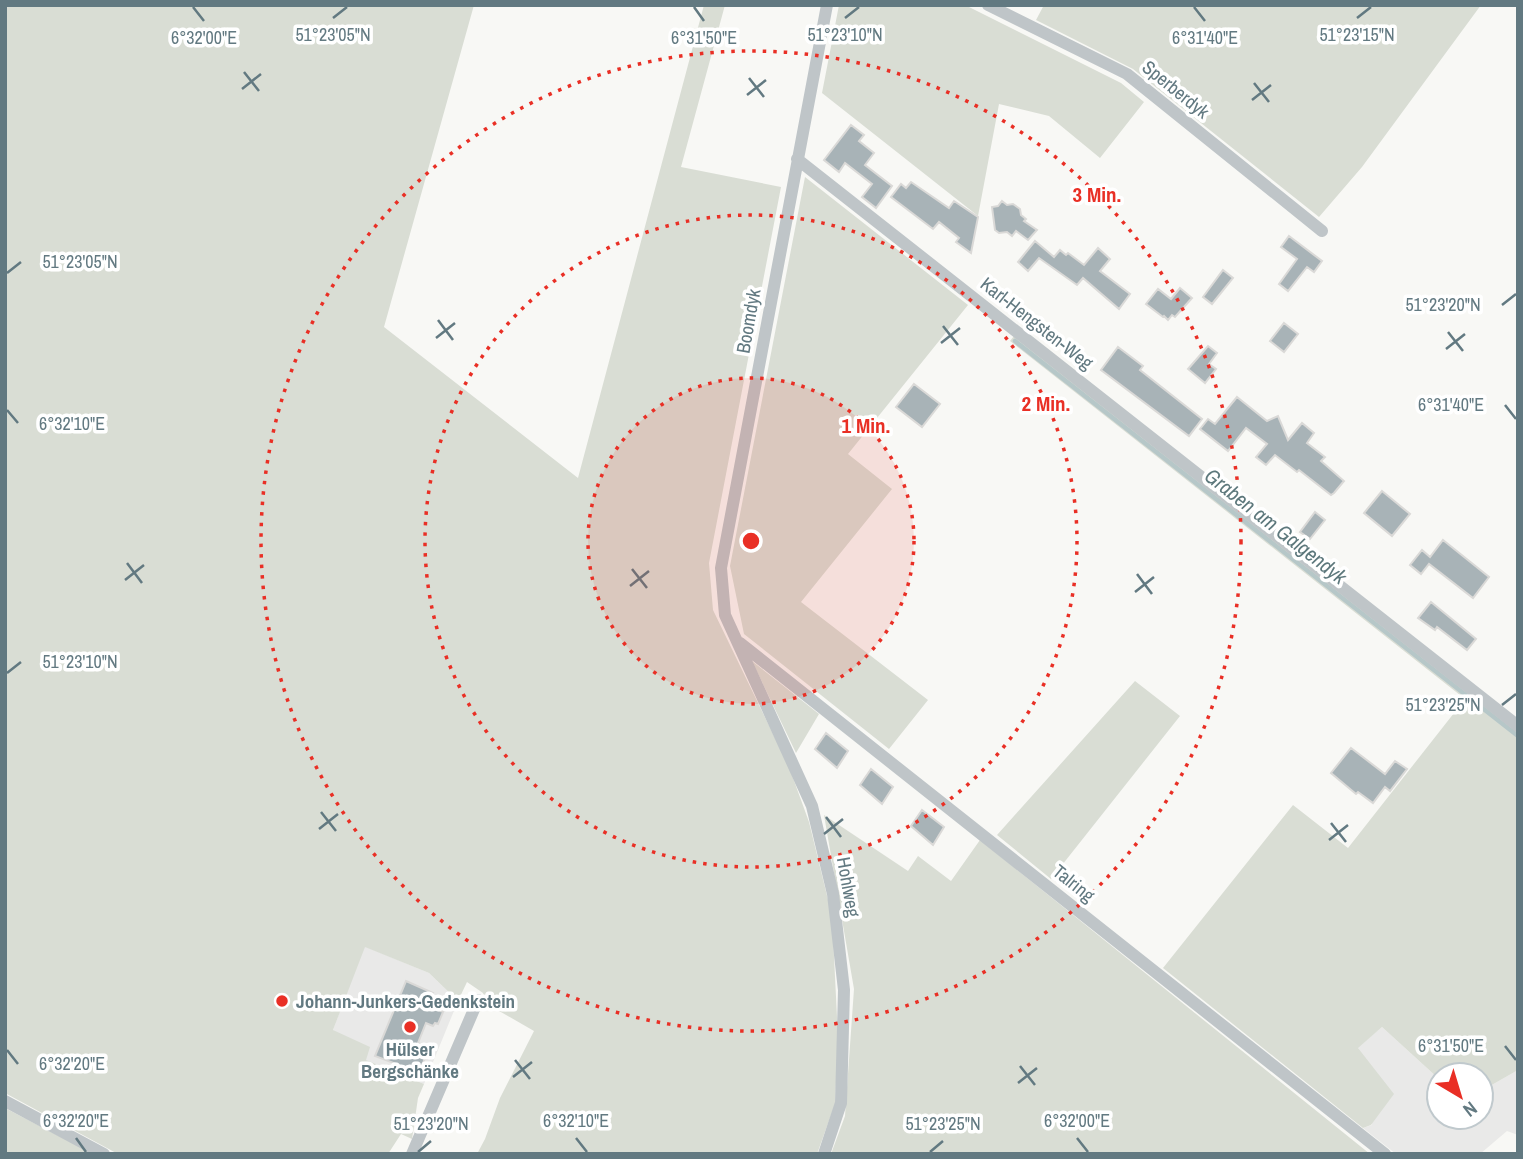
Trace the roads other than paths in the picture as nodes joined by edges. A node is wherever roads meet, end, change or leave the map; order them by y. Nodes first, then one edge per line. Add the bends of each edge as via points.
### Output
1 (827, 5) edge
2 (988, 5) edge
3 (797, 159) junction
4 (1322, 231) dead end
5 (739, 642) junction
6 (1518, 726) edge
7 (478, 1000) dead end
8 (5, 1101) edge
9 (411, 1153) edge
10 (104, 1154) edge
11 (824, 1154) edge
12 (1385, 1154) edge

1 - 3 street, Boomdyk
2 - 4 street, Sperberdyk via 1127,74
3 - 5 street, Boomdyk via 721,568 725,615
3 - 6 street, Karl-Hengsten-Weg
5 - 11 street, Hohlweg via 812,806 833,894 844,990 841,1103
5 - 12 street, Talring
7 - 9 street
8 - 10 street

